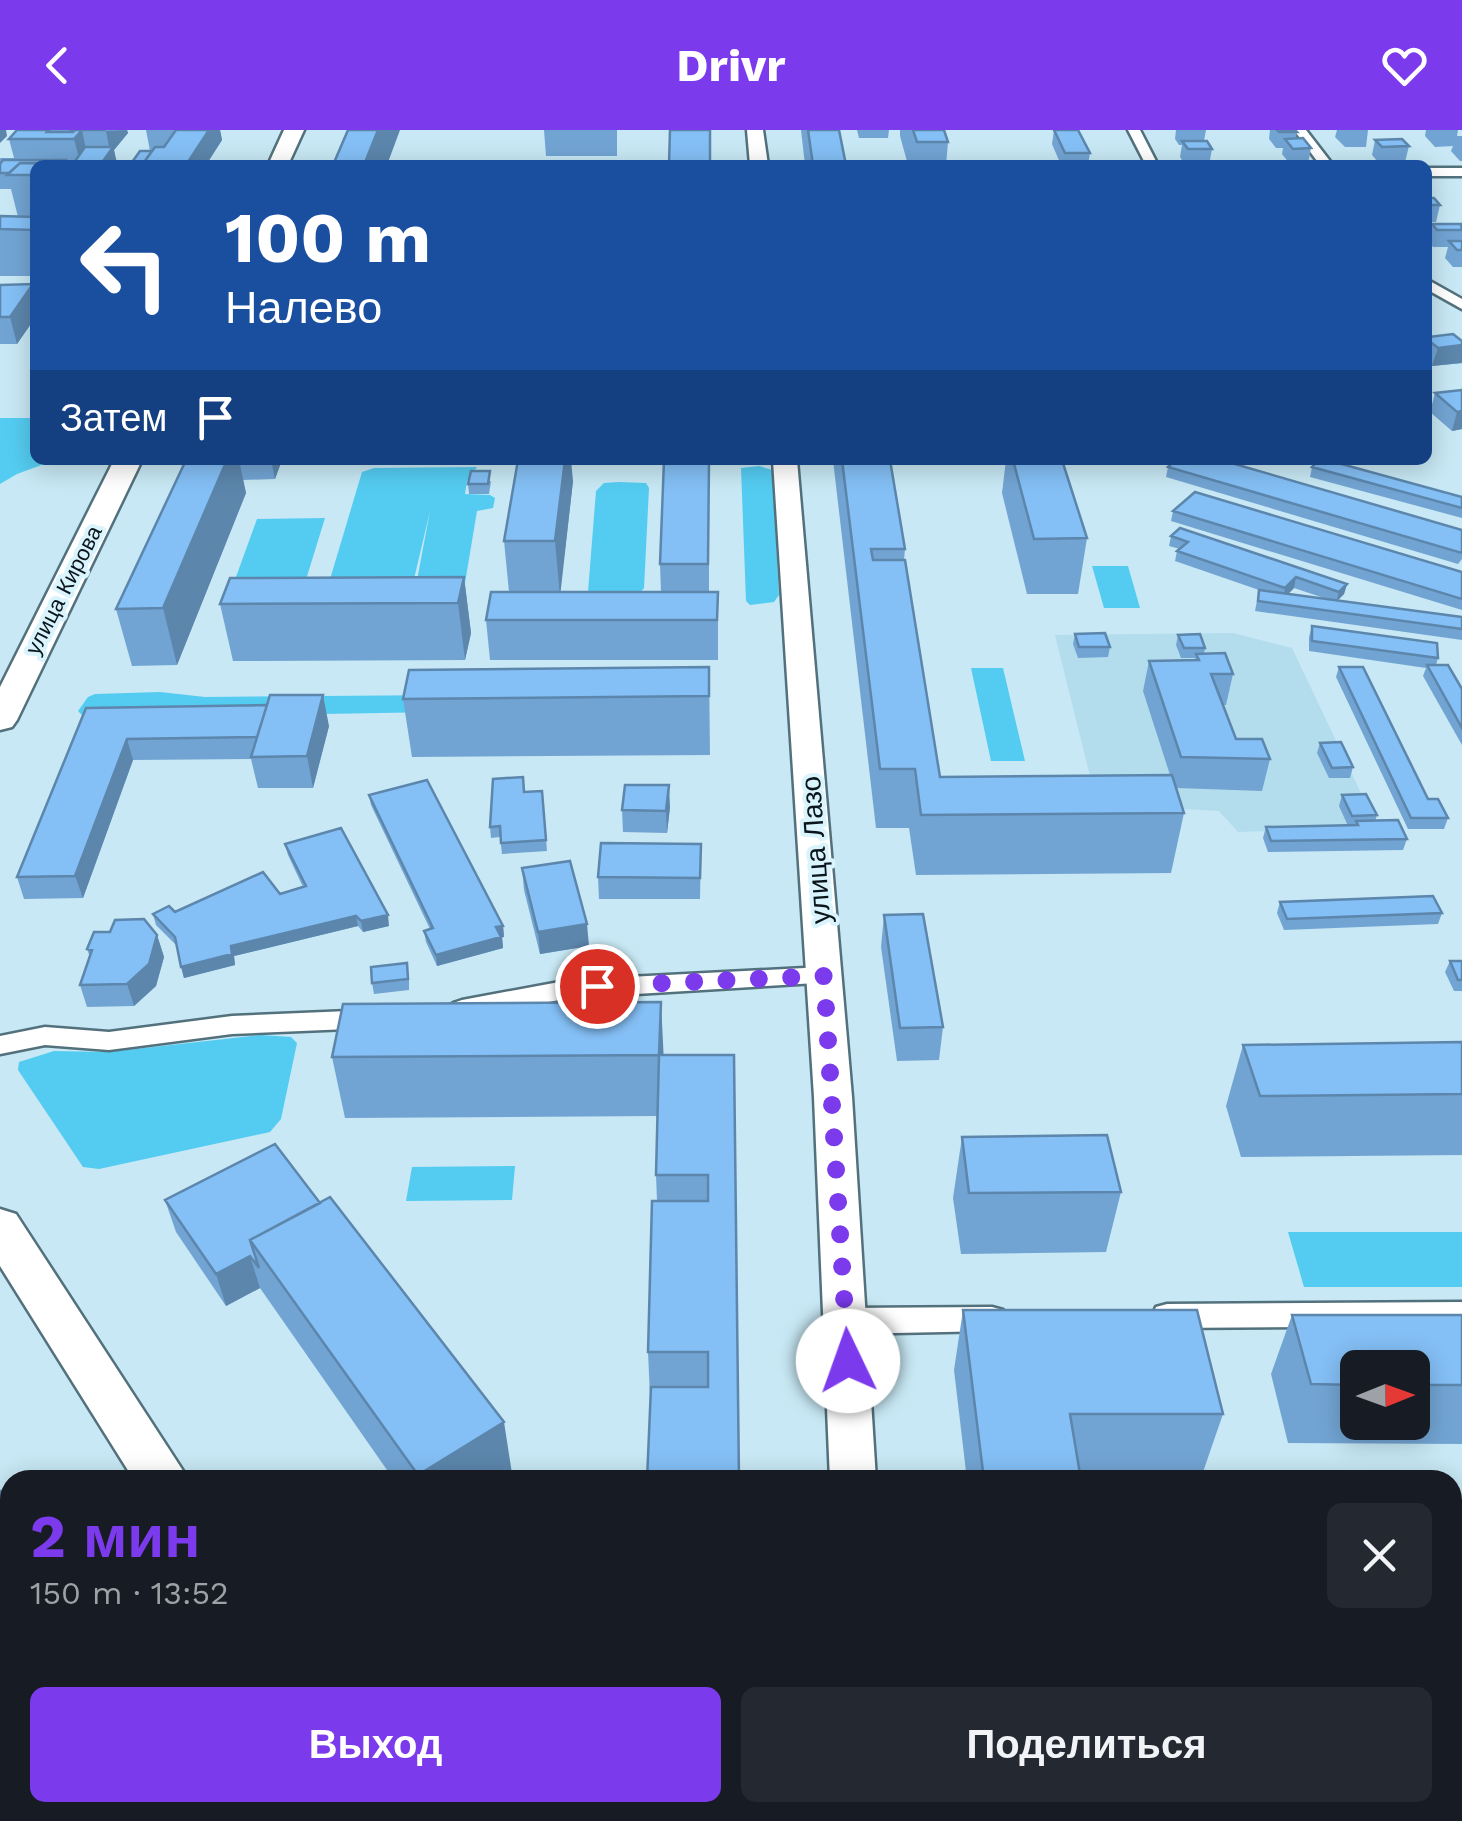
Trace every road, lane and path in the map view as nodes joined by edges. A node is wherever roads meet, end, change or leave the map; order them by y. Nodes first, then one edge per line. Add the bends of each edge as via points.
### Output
1 (294, 130) edge
2 (755, 130) edge
3 (1134, 130) edge
4 (1300, 130) edge
5 (280, 160) edge
6 (758, 160) edge
7 (1149, 160) edge
8 (1322, 160) edge
9 (1432, 172) edge
10 (1462, 172) edge
11 (1432, 289) edge
12 (1462, 305) edge
13 (126, 465) edge
14 (785, 465) edge
15 (0, 720) edge
16 (824, 976) junction
17 (440, 1012) edge
18 (405, 1016) edge
19 (0, 1045) edge
20 (0, 1227) edge
21 (1462, 1314) edge
22 (1142, 1316) edge
23 (1031, 1318) edge
24 (847, 1322) junction
25 (157, 1470) edge
26 (853, 1470) edge

1 - 5 main road
2 - 6 main road
3 - 7 street
4 - 8 street
9 - 10 street
11 - 12 street
13 - 15 main road, улица Кирова
14 - 16 main road, улица Лазо
16 - 17 street via 570,989
16 - 24 main road, улица Лазо
18 - 19 street via 232,1025 109,1041 44,1036
20 - 25 main road
21 - 22 street
23 - 24 street
24 - 26 main road, улица Лазо

